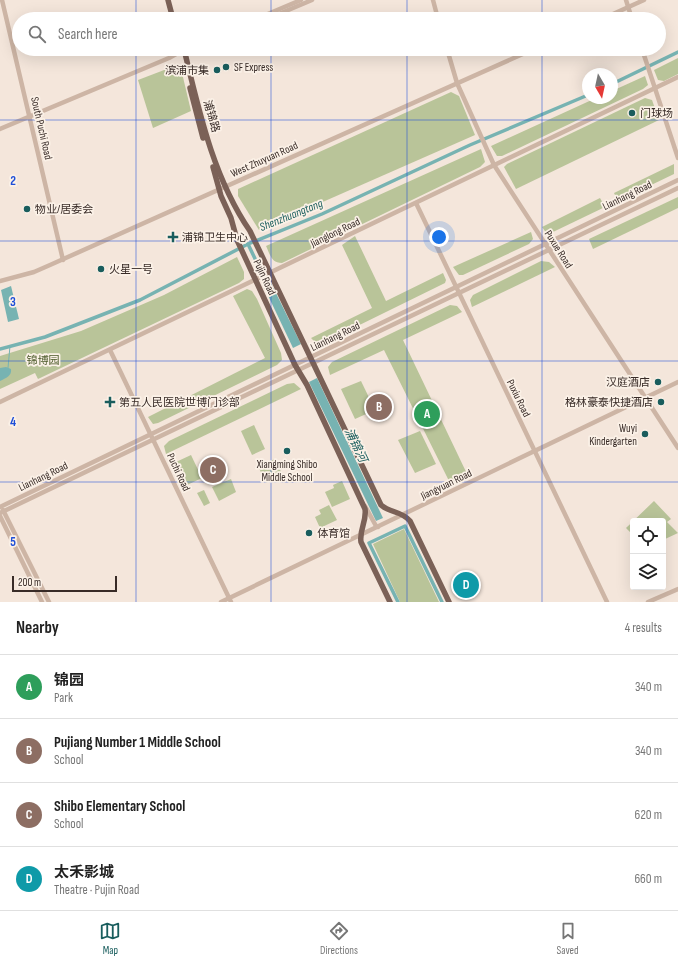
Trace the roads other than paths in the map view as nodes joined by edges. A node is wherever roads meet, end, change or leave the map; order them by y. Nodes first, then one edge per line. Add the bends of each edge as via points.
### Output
1 (2, 0) edge
2 (168, 0) edge
3 (172, 0) edge
4 (301, 0) edge
5 (312, 0) edge
6 (433, 0) edge
7 (626, 0) edge
8 (644, 0) edge
9 (628, 7) junction
10 (171, 12) edge
11 (175, 12) edge
12 (273, 12) edge
13 (284, 12) edge
14 (436, 12) edge
15 (617, 12) edge
16 (630, 12) edge
17 (12, 42) edge
18 (15, 56) edge
19 (169, 56) edge
20 (184, 56) edge
21 (449, 56) edge
22 (518, 56) edge
23 (644, 56) edge
24 (678, 77) edge
25 (457, 83) junction
26 (655, 88) junction
27 (30, 117) junction
28 (0, 129) edge
29 (678, 158) edge
30 (494, 165) junction
31 (678, 180) edge
32 (223, 187) junction
33 (678, 188) edge
34 (416, 203) junction
35 (546, 244) junction
36 (549, 250) junction
37 (63, 260) junction
38 (270, 272) junction
39 (255, 279) junction
40 (0, 281) edge
41 (456, 287) junction
42 (459, 293) junction
43 (110, 350) junction
44 (311, 360) junction
45 (298, 367) junction
46 (678, 382) edge
47 (646, 398) junction
48 (0, 402) edge
49 (151, 434) junction
50 (153, 439) junction
51 (678, 448) edge
52 (535, 451) junction
53 (363, 503) junction
54 (0, 507) edge
55 (2, 513) edge
56 (404, 514) junction
57 (378, 527) junction
58 (360, 536) junction
59 (678, 589) edge
60 (230, 600) edge
61 (42, 602) edge
62 (49, 602) edge
63 (221, 602) edge
64 (390, 602) edge
65 (449, 602) edge
66 (607, 602) edge
67 (648, 602) edge

1 - 17 street, South Puchi Road
2 - 10 main road
3 - 11 main road
4 - 12 street
5 - 13 street
6 - 14 street
7 - 9 street
8 - 9 street
9 - 15 street
9 - 16 street
18 - 27 street, South Puchi Road
19 - 27 street
20 - 32 main road, Pujin Road via 198,121
21 - 25 street, Puxue Road
22 - 25 street, West Zhuyuan Road
23 - 26 street
24 - 26 street, Jianglong Road
25 - 30 street, Puxue Road
25 - 32 street, West Zhuyuan Road
26 - 29 street
26 - 30 street, Jianglong Road
27 - 28 street
27 - 37 street, South Puchi Road
30 - 34 street, Jianglong Road
30 - 35 street, Puxue Road
31 - 35 street, Lianhang Road
32 - 37 street, West Zhuyuan Road
32 - 38 main road, Pujin Road via 252,234
32 - 39 main road, Pujin Road via 221,196
33 - 36 street, Lianhang Road
34 - 38 street, Jianglong Road
34 - 41 street, Puxiu Road
35 - 36 street, Puxue Road
35 - 41 street, Lianhang Road
36 - 42 street, Lianhang Road
36 - 47 street, Puxue Road
37 - 40 street, West Zhuyuan Road via 34,272
38 - 39 street, Jianglong Road
38 - 44 main road, Pujin Road
39 - 43 street, Jianglong Road
39 - 45 main road, Pujin Road
41 - 42 street, Puxiu Road
41 - 44 street, Lianhang Road
42 - 44 street, Lianhang Road
42 - 52 street, Puxiu Road
43 - 48 street, Jianglong Road
43 - 49 street, Puchi Road
44 - 45 street, Lianhang Road
44 - 56 main road, Pujin Road via 381,505 388,510
45 - 49 street, Lianhang Road
45 - 50 street, Lianhang Road
45 - 53 main road, Pujin Road
46 - 47 street, Jiangyuan Road
47 - 51 street, Puxue Road
47 - 52 street, Jiangyuan Road
49 - 50 street, Puchi Road
49 - 54 street, Lianhang Road
50 - 55 street, Lianhang Road
50 - 60 street, Puchi Road
52 - 56 street, Jiangyuan Road
52 - 66 street, Puxiu Road
53 - 57 street, Pujin Road
53 - 58 main road, Pujin Road via 366,516
54 - 55 street
55 - 61 street
55 - 62 street
56 - 57 street, Jiangyuan Road
56 - 65 main road via 410,520
57 - 58 street, Jiangyuan Road
58 - 60 street, Jiangyuan Road
58 - 64 main road
59 - 67 street
60 - 63 street, Jiangyuan Road

